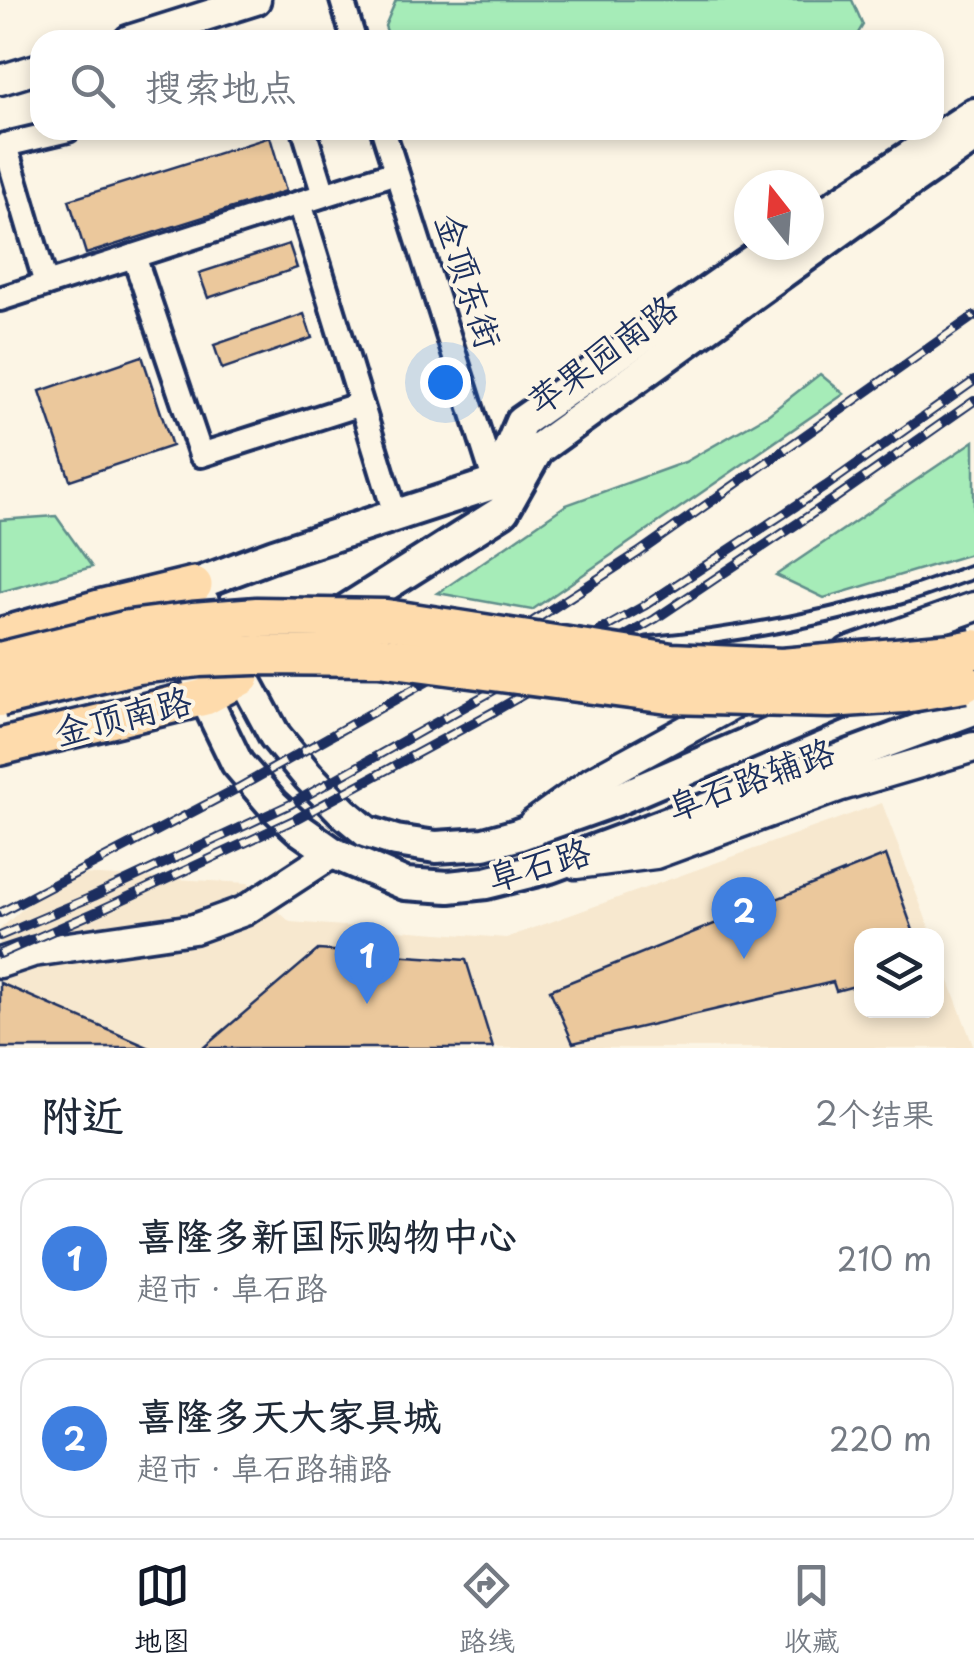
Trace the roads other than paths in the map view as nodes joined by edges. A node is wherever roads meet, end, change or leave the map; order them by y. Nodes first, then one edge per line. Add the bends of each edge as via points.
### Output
1 (256, 0) edge
2 (342, 0) edge
3 (160, 30) edge
4 (351, 30) edge
5 (30, 71) edge
6 (0, 80) edge
7 (974, 114) edge
8 (944, 134) edge
9 (974, 138) edge
10 (30, 139) edge
11 (307, 140) edge
12 (386, 140) edge
13 (934, 140) edge
14 (2, 146) edge
15 (396, 172) junction
16 (324, 195) junction
17 (300, 203) junction
18 (824, 212) edge
19 (134, 256) junction
20 (753, 260) edge
21 (46, 284) junction
22 (0, 299) edge
23 (361, 404) junction
24 (499, 497) junction
25 (395, 514) junction
26 (974, 571) edge
27 (180, 588) junction
28 (974, 607) edge
29 (0, 636) edge
30 (580, 650) junction
31 (0, 662) edge
32 (972, 676) edge
33 (242, 677) junction
34 (0, 697) edge
35 (205, 698) junction
36 (0, 747) edge
37 (974, 748) edge
38 (517, 835) junction
39 (333, 852) junction
40 (550, 866) junction
41 (0, 963) edge

1 - 3 street
2 - 4 street
5 - 6 street
7 - 8 main road
9 - 24 main road, 苹果园南路 via 538,449
10 - 14 street
11 - 16 street
12 - 15 street, 金顶东街
13 - 18 main road
14 - 21 street
15 - 16 street
15 - 24 street, 金顶东街
16 - 17 street
17 - 19 street
17 - 23 street
19 - 21 street
19 - 23 street via 201,455
20 - 24 main road, 苹果园南路 via 521,422
21 - 22 street
23 - 25 street
24 - 25 main road
24 - 33 main road, 苹果园南路
25 - 27 main road
26 - 30 lane, bridge via 807,620 709,638
27 - 29 main road
27 - 33 main road, 阜石路
27 - 35 main road, 阜石路
28 - 38 street, 阜石路 via 765,688 593,780
30 - 31 highway, bridge via 386,619 257,618 129,630
30 - 32 highway, bridge via 782,668 953,653
32 - 34 highway, bridge via 904,693 829,698 669,694 379,656 199,656
32 - 38 main road, 阜石路 via 820,711 721,757
32 - 40 main road, 阜石路
33 - 35 main road, 金顶南路
33 - 38 main road, 阜石路 via 275,736 367,832 436,847
35 - 36 main road, 金顶南路
35 - 39 main road, 阜石路 via 237,763 273,805
37 - 40 street, 阜石路辅路 via 838,786 656,854
39 - 40 main road, 阜石路 via 405,884 449,887
39 - 41 street via 244,911 194,929 33,952

